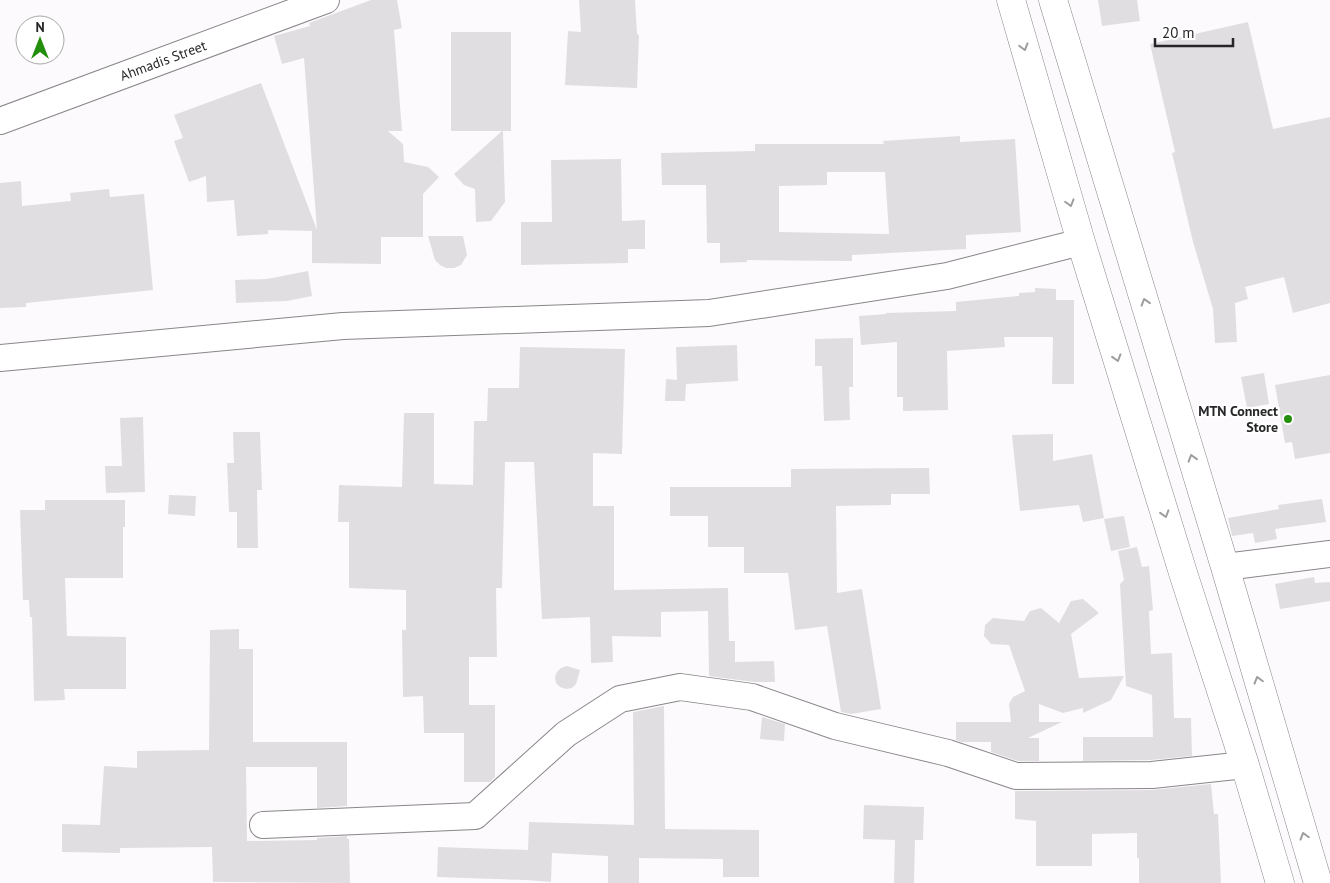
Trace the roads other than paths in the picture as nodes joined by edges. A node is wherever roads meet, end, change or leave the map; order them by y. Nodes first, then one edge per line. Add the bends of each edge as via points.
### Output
1 (326, 0) edge
2 (1011, 0) edge
3 (1053, 0) edge
4 (0, 121) edge
5 (1081, 242) junction
6 (0, 358) edge
7 (1330, 554) edge
8 (1225, 567) junction
9 (1246, 765) junction
10 (263, 825) dead end
11 (1280, 883) edge
12 (1318, 883) edge

1 - 4 street, Ahmadis Street
2 -> 5 highway
8 -> 3 highway
5 - 6 street via 947,276 709,313 343,326
5 -> 9 highway
7 - 8 street
12 -> 8 highway
9 - 10 street via 1152,775 1016,776 948,753 836,726 752,697 680,687 620,698 566,734 475,816
9 - 11 highway

